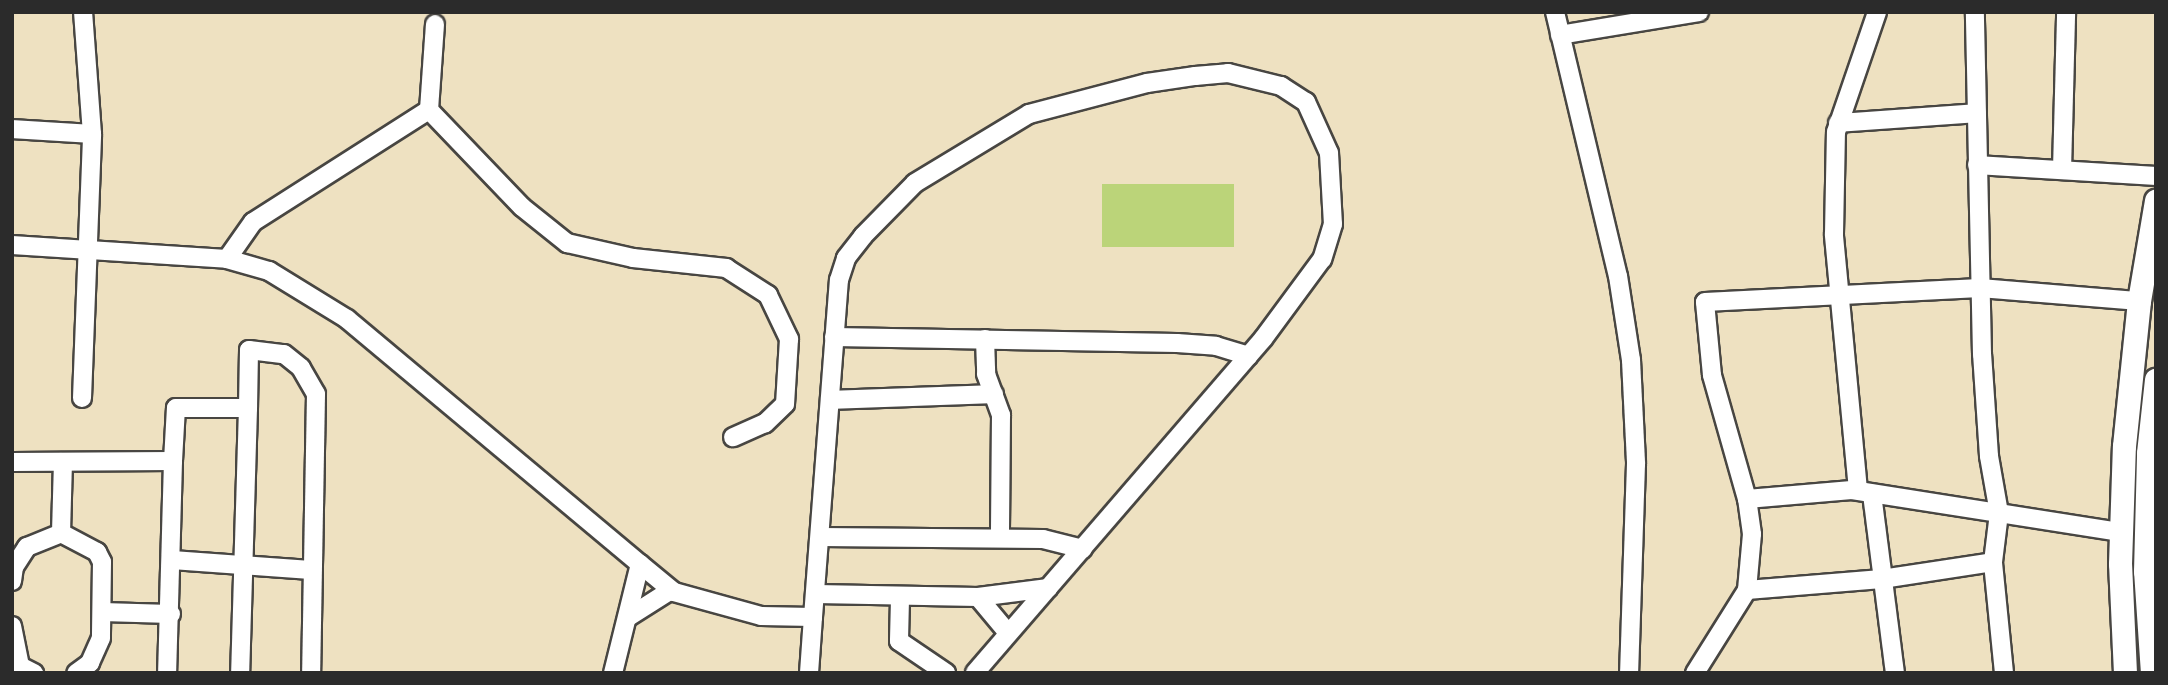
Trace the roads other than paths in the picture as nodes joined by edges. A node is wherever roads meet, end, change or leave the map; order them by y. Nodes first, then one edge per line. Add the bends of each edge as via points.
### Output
1 (83, 12) edge
2 (1555, 12) edge
3 (1699, 12) edge
4 (1877, 12) edge
5 (1975, 12) edge
6 (2066, 12) edge
7 (435, 24) dead end
8 (1560, 35) junction
9 (429, 110) junction
10 (1976, 113) junction
11 (1838, 123) junction
12 (12, 129) edge
13 (92, 134) junction
14 (1978, 165) junction
15 (2062, 170) junction
16 (2156, 176) edge
17 (2156, 200) edge
18 (12, 245) edge
19 (90, 253) junction
20 (227, 259) junction
21 (1980, 288) junction
22 (1839, 295) junction
23 (2139, 301) junction
24 (834, 337) junction
25 (985, 340) junction
26 (1248, 356) junction
27 (2156, 379) edge
28 (993, 394) junction
29 (82, 398) dead end
30 (830, 400) junction
31 (248, 408) junction
32 (733, 437) dead end
33 (173, 461) junction
34 (12, 462) edge
35 (63, 462) junction
36 (1865, 492) junction
37 (1747, 499) junction
38 (1999, 513) junction
39 (2120, 532) junction
40 (61, 533) junction
41 (820, 537) junction
42 (1000, 538) junction
43 (1083, 549) junction
44 (172, 560) junction
45 (1993, 562) junction
46 (640, 564) junction
47 (242, 566) junction
48 (311, 570) junction
49 (1882, 579) junction
50 (12, 581) edge
51 (1048, 588) junction
52 (671, 590) junction
53 (1746, 590) junction
54 (816, 594) junction
55 (978, 597) junction
56 (900, 599) junction
57 (102, 612) junction
58 (171, 614) junction
59 (813, 617) junction
60 (627, 618) junction
61 (12, 626) edge
62 (1008, 633) junction
63 (34, 673) edge
64 (76, 673) edge
65 (167, 673) edge
66 (240, 673) edge
67 (311, 673) edge
68 (613, 673) edge
69 (809, 673) edge
70 (946, 673) edge
71 (975, 673) edge
72 (1629, 673) edge
73 (1695, 673) edge
74 (1895, 673) edge
75 (2004, 673) edge
76 (2125, 673) edge
77 (2152, 673) edge

1 - 13 street
2 - 8 street
3 - 8 street
4 - 11 street
5 - 10 street
6 - 15 street
7 - 9 street
8 - 72 street via 1618,276 1631,360 1636,464
9 - 20 street via 253,222
9 - 32 street via 522,207 567,243 633,258 726,268 768,295 789,339 785,404 765,423
10 - 11 street
10 - 14 street
11 - 22 street via 1834,234
12 - 13 street
13 - 19 street
14 - 15 street
14 - 21 street
15 - 16 street
17 - 23 main road
18 - 19 street
19 - 20 street
19 - 29 street
20 - 46 street via 278,275 347,319
21 - 22 street
21 - 23 street
21 - 38 street via 1989,456
22 - 36 street
22 - 37 street via 1705,302 1713,375
23 - 39 main road
24 - 25 street
24 - 26 street via 846,258 915,183 1029,114 1147,83 1228,73 1282,86 1306,102 1329,153 1332,188 1333,224 1322,259
24 - 30 street
25 - 26 street via 1177,343 1216,346
25 - 28 street via 986,374
26 - 43 street
27 - 77 main road via 2148,453 2145,571
28 - 30 street
28 - 42 street via 1002,415
30 - 41 street
31 - 33 street via 176,408
31 - 47 street
31 - 48 street via 249,351 284,354 313,385 317,410
33 - 35 street
33 - 44 street
34 - 35 street
35 - 40 street
36 - 37 street
36 - 38 street
36 - 49 street
37 - 53 street via 1752,534
38 - 39 street
38 - 45 street
39 - 76 main road
40 - 50 street via 27,547 14,567
40 - 57 street via 97,552 102,562
41 - 42 street
41 - 54 street
42 - 43 street via 1043,539
43 - 51 street
44 - 47 street
44 - 58 street
45 - 49 street
45 - 75 street
46 - 52 street
46 - 60 street
47 - 48 street
47 - 66 street
48 - 67 street
49 - 53 street
49 - 74 street
51 - 55 street
51 - 62 street
52 - 59 street via 761,616
52 - 60 street
53 - 73 street
54 - 56 street
54 - 59 street
55 - 56 street
55 - 62 street
56 - 70 street via 899,641
57 - 58 street
57 - 64 street via 101,638 90,663
58 - 65 street
59 - 69 street
60 - 68 street
61 - 63 street via 20,666
62 - 71 street

